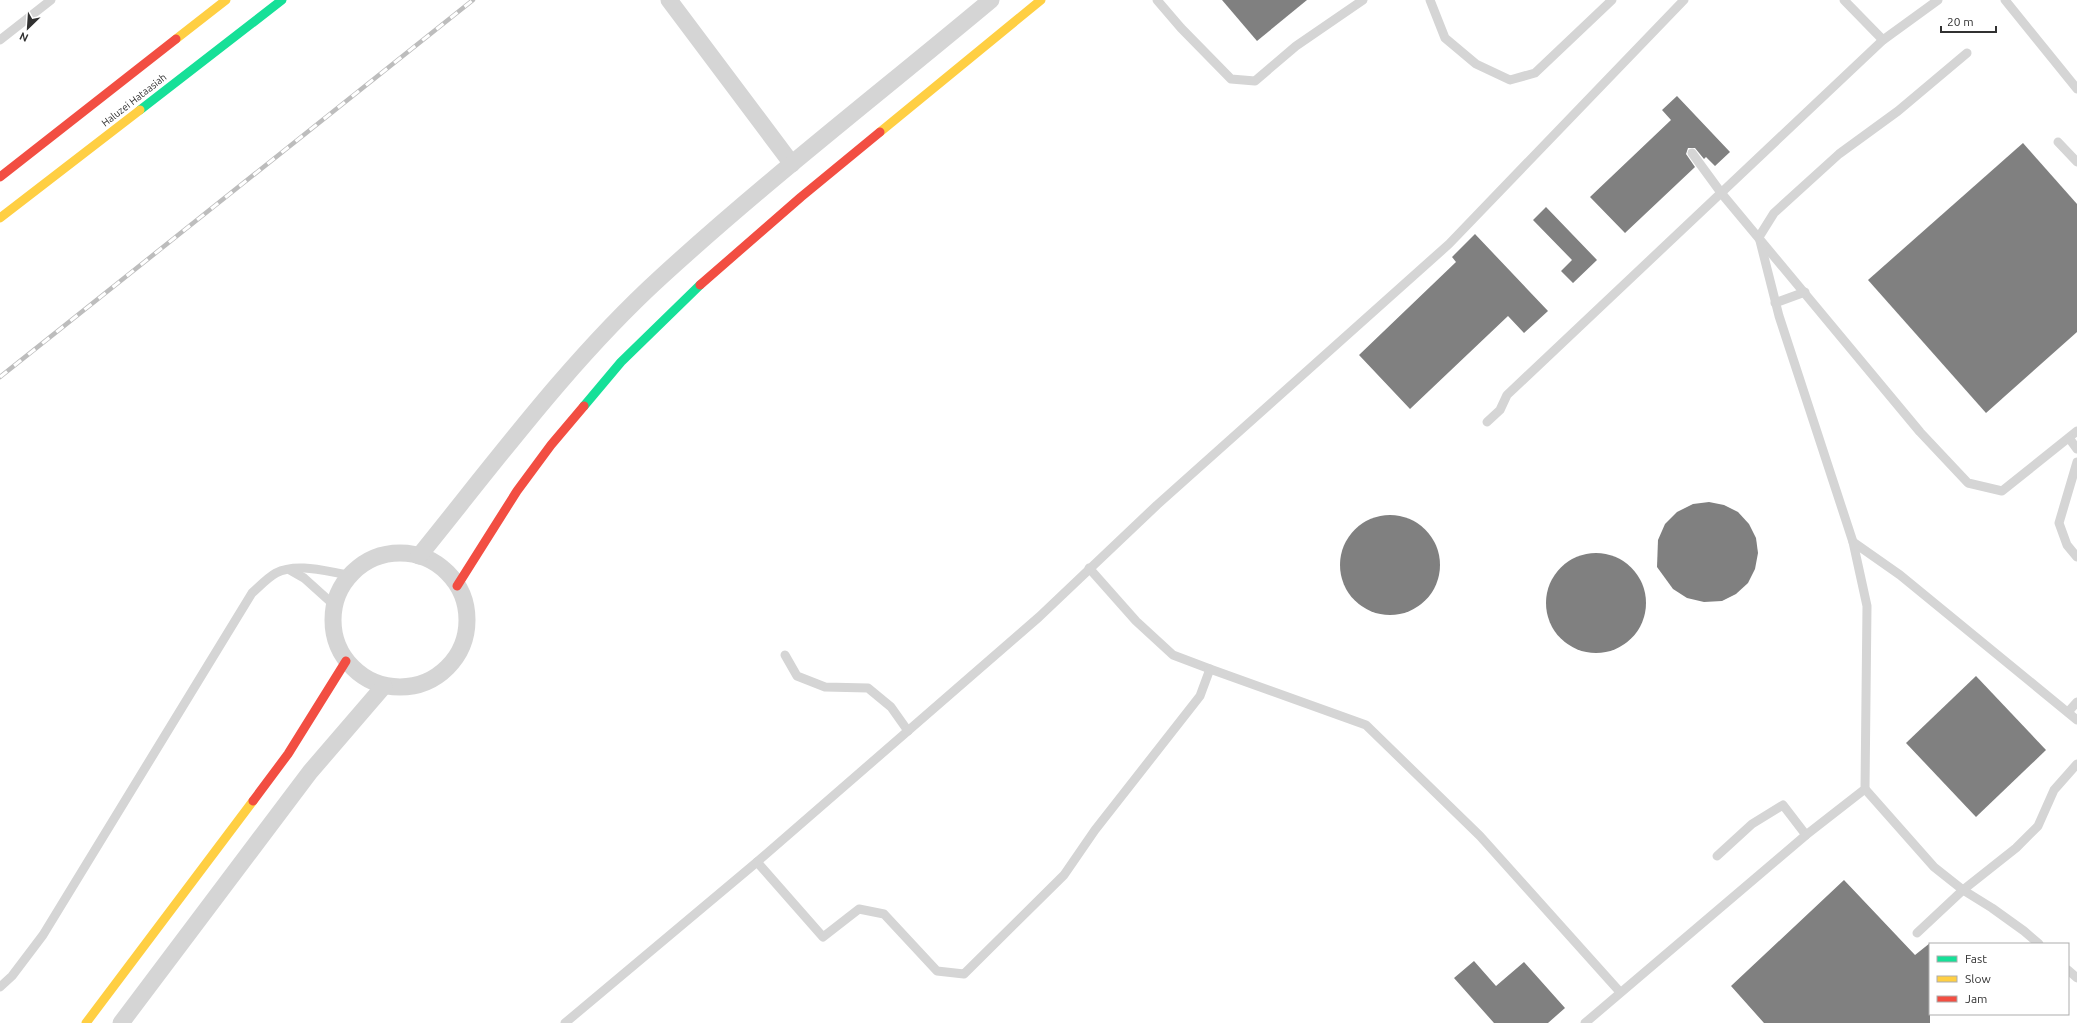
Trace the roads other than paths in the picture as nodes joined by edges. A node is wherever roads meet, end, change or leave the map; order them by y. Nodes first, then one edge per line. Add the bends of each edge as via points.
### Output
1 (51, 0) edge
2 (226, 0) edge
3 (282, 0) edge
4 (669, 0) edge
5 (991, 0) edge
6 (1041, 0) edge
7 (1157, 0) edge
8 (1363, 0) edge
9 (1430, 0) edge
10 (1612, 0) edge
11 (1684, 0) edge
12 (1844, 0) edge
13 (1938, 0) edge
14 (2005, 0) edge
15 (0, 40) edge
16 (1883, 40) junction
17 (1967, 53) dead end
18 (2077, 89) edge
19 (2058, 142) dead end
20 (1692, 153) dead end
21 (2077, 162) edge
22 (792, 164) junction
23 (0, 177) edge
24 (1722, 194) junction
25 (0, 218) edge
26 (1759, 237) junction
27 (1805, 292) junction
28 (1775, 303) junction
29 (1487, 422) dead end
30 (2077, 430) edge
31 (2069, 438) junction
32 (2077, 449) edge
33 (2077, 462) edge
34 (1853, 542) junction
35 (419, 556) junction
36 (2077, 557) edge
37 (1089, 568) junction
38 (289, 569) junction
39 (350, 575) junction
40 (457, 586) junction
41 (334, 605) junction
42 (785, 655) dead end
43 (346, 661) junction
44 (1210, 669) junction
45 (384, 686) junction
46 (2077, 702) edge
47 (2068, 712) junction
48 (2077, 720) edge
49 (908, 731) junction
50 (2077, 764) edge
51 (1865, 789) junction
52 (1806, 835) junction
53 (1718, 856) dead end
54 (757, 862) junction
55 (1963, 890) junction
56 (1917, 933) dead end
57 (2037, 943) edge
58 (2069, 971) edge
59 (2077, 978) edge
60 (0, 987) edge
61 (1620, 992) junction
62 (86, 1023) edge
63 (121, 1023) edge
64 (565, 1023) edge
65 (1585, 1023) edge

1 - 15 lane
2 - 23 street
3 - 25 street, Haluzei Hataasiah
4 - 22 street
5 - 22 street
6 - 40 street via 801,197 682,301 621,362 551,445 517,491
7 - 8 lane via 1231,79 1255,81 1296,46
9 - 10 lane via 1445,38 1476,64 1510,80 1535,73
11 - 37 lane via 1449,244 1156,505
12 - 16 lane
13 - 16 lane
14 - 18 lane
16 - 24 lane
17 - 26 lane via 1898,111 1839,154 1774,213
19 - 21 lane
20 - 24 lane
22 - 35 street via 660,277 598,340
24 - 26 lane
24 - 29 lane via 1507,395 1500,410
26 - 27 lane
26 - 28 lane
27 - 28 lane
27 - 31 lane via 1920,432 1968,483 2002,492
28 - 34 lane
30 - 31 lane
31 - 32 lane
33 - 36 lane via 2059,523 2067,545
34 - 47 lane via 1900,575
34 - 51 lane via 1867,606
35 - 39 street via 398,553 377,557
35 - 40 street via 441,567
37 - 44 lane via 1136,621 1173,655
37 - 49 lane via 1039,617
38 - 39 lane via 311,569
38 - 41 lane via 304,578
38 - 60 lane via 276,573 252,593 43,936 12,976
39 - 41 street
40 - 45 street via 463,597 467,623 463,643 454,660 445,670 423,684 397,688
41 - 43 street via 332,617 335,640
42 - 49 lane via 797,676 825,687 868,688 891,707
43 - 45 street via 363,677
43 - 62 street via 288,754
44 - 54 lane via 1200,696 1095,830 1064,875 964,974 937,970 884,914 859,909 824,937
44 - 61 lane via 1366,725 1480,836
45 - 63 street via 310,772
46 - 47 lane
47 - 48 lane
49 - 54 lane
50 - 55 lane via 2054,790 2038,826 2016,848
51 - 52 lane
51 - 55 lane via 1934,866
52 - 53 lane via 1783,805 1752,824
52 - 61 lane
54 - 64 lane
55 - 56 lane
55 - 57 lane via 1992,908
58 - 59 lane
61 - 65 lane

